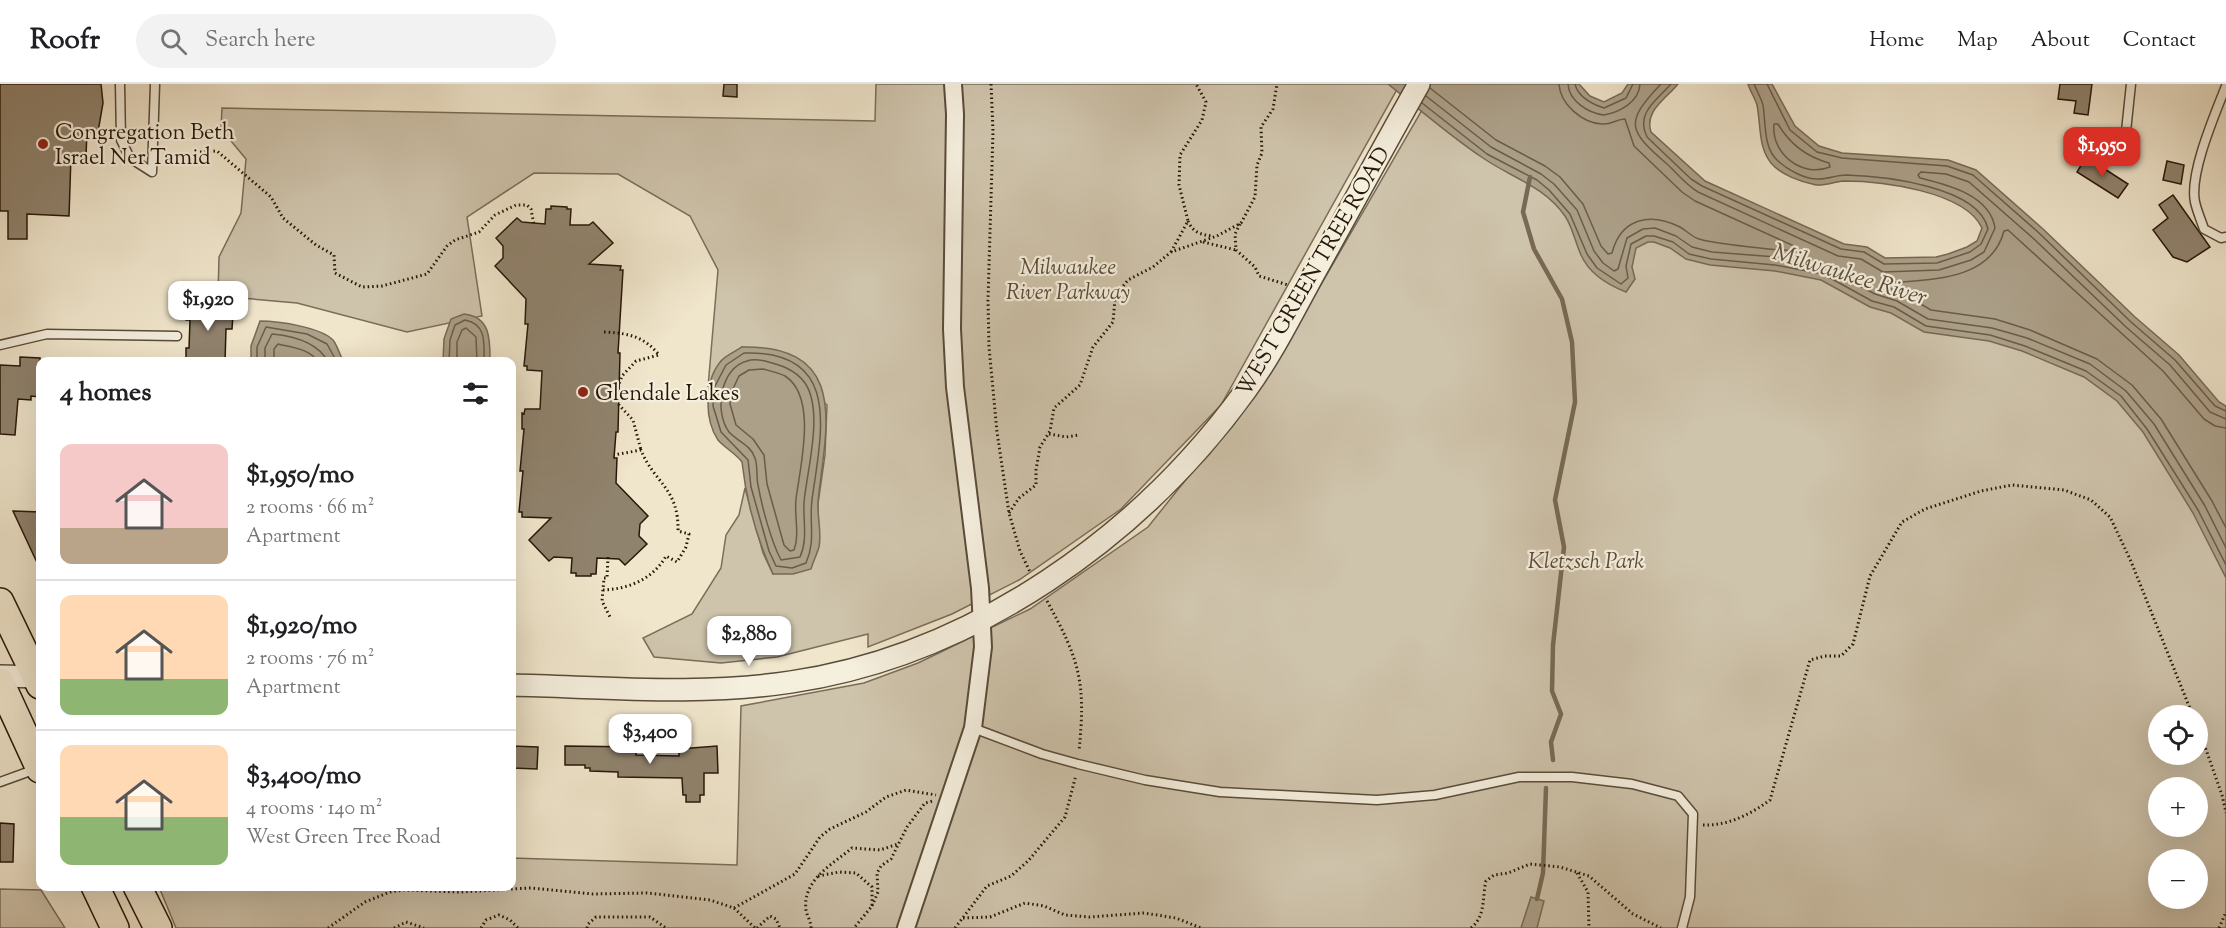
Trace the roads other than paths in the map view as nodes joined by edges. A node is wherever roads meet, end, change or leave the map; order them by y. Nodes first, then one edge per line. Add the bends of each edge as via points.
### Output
1 (120, 84) edge
2 (155, 84) edge
3 (953, 84) edge
4 (1419, 84) edge
5 (2131, 84) edge
6 (2226, 86) edge
7 (2125, 141) dead end
8 (2226, 237) edge
9 (177, 336) dead end
10 (0, 345) edge
11 (0, 602) edge
12 (983, 617) junction
13 (36, 673) edge
14 (0, 676) edge
15 (36, 679) edge
16 (0, 682) edge
17 (516, 685) edge
18 (974, 728) junction
19 (36, 760) edge
20 (36, 770) edge
21 (0, 782) edge
22 (97, 891) edge
23 (140, 891) edge
24 (115, 928) edge
25 (158, 928) edge
26 (906, 928) edge
27 (1682, 928) edge

1 - 2 lane via 121,140 130,158 152,172
3 - 12 street via 955,387
4 - 12 street, WEST GREEN TREE ROAD via 1280,336 1248,388 1205,443 1117,529 1039,587
5 - 7 lane
6 - 8 lane via 2195,184 2195,201 2204,229
9 - 10 lane via 47,334
11 - 13 main road
12 - 17 street, WEST GREEN TREE ROAD via 935,641 859,668 795,682 723,689
12 - 18 street
14 - 15 street
16 - 19 main road
18 - 26 street
18 - 27 lane via 1078,764 1220,792 1377,800 1435,795 1520,777 1572,777 1632,784 1678,796 1693,814 1690,897
20 - 21 lane
22 - 24 main road
23 - 25 main road

